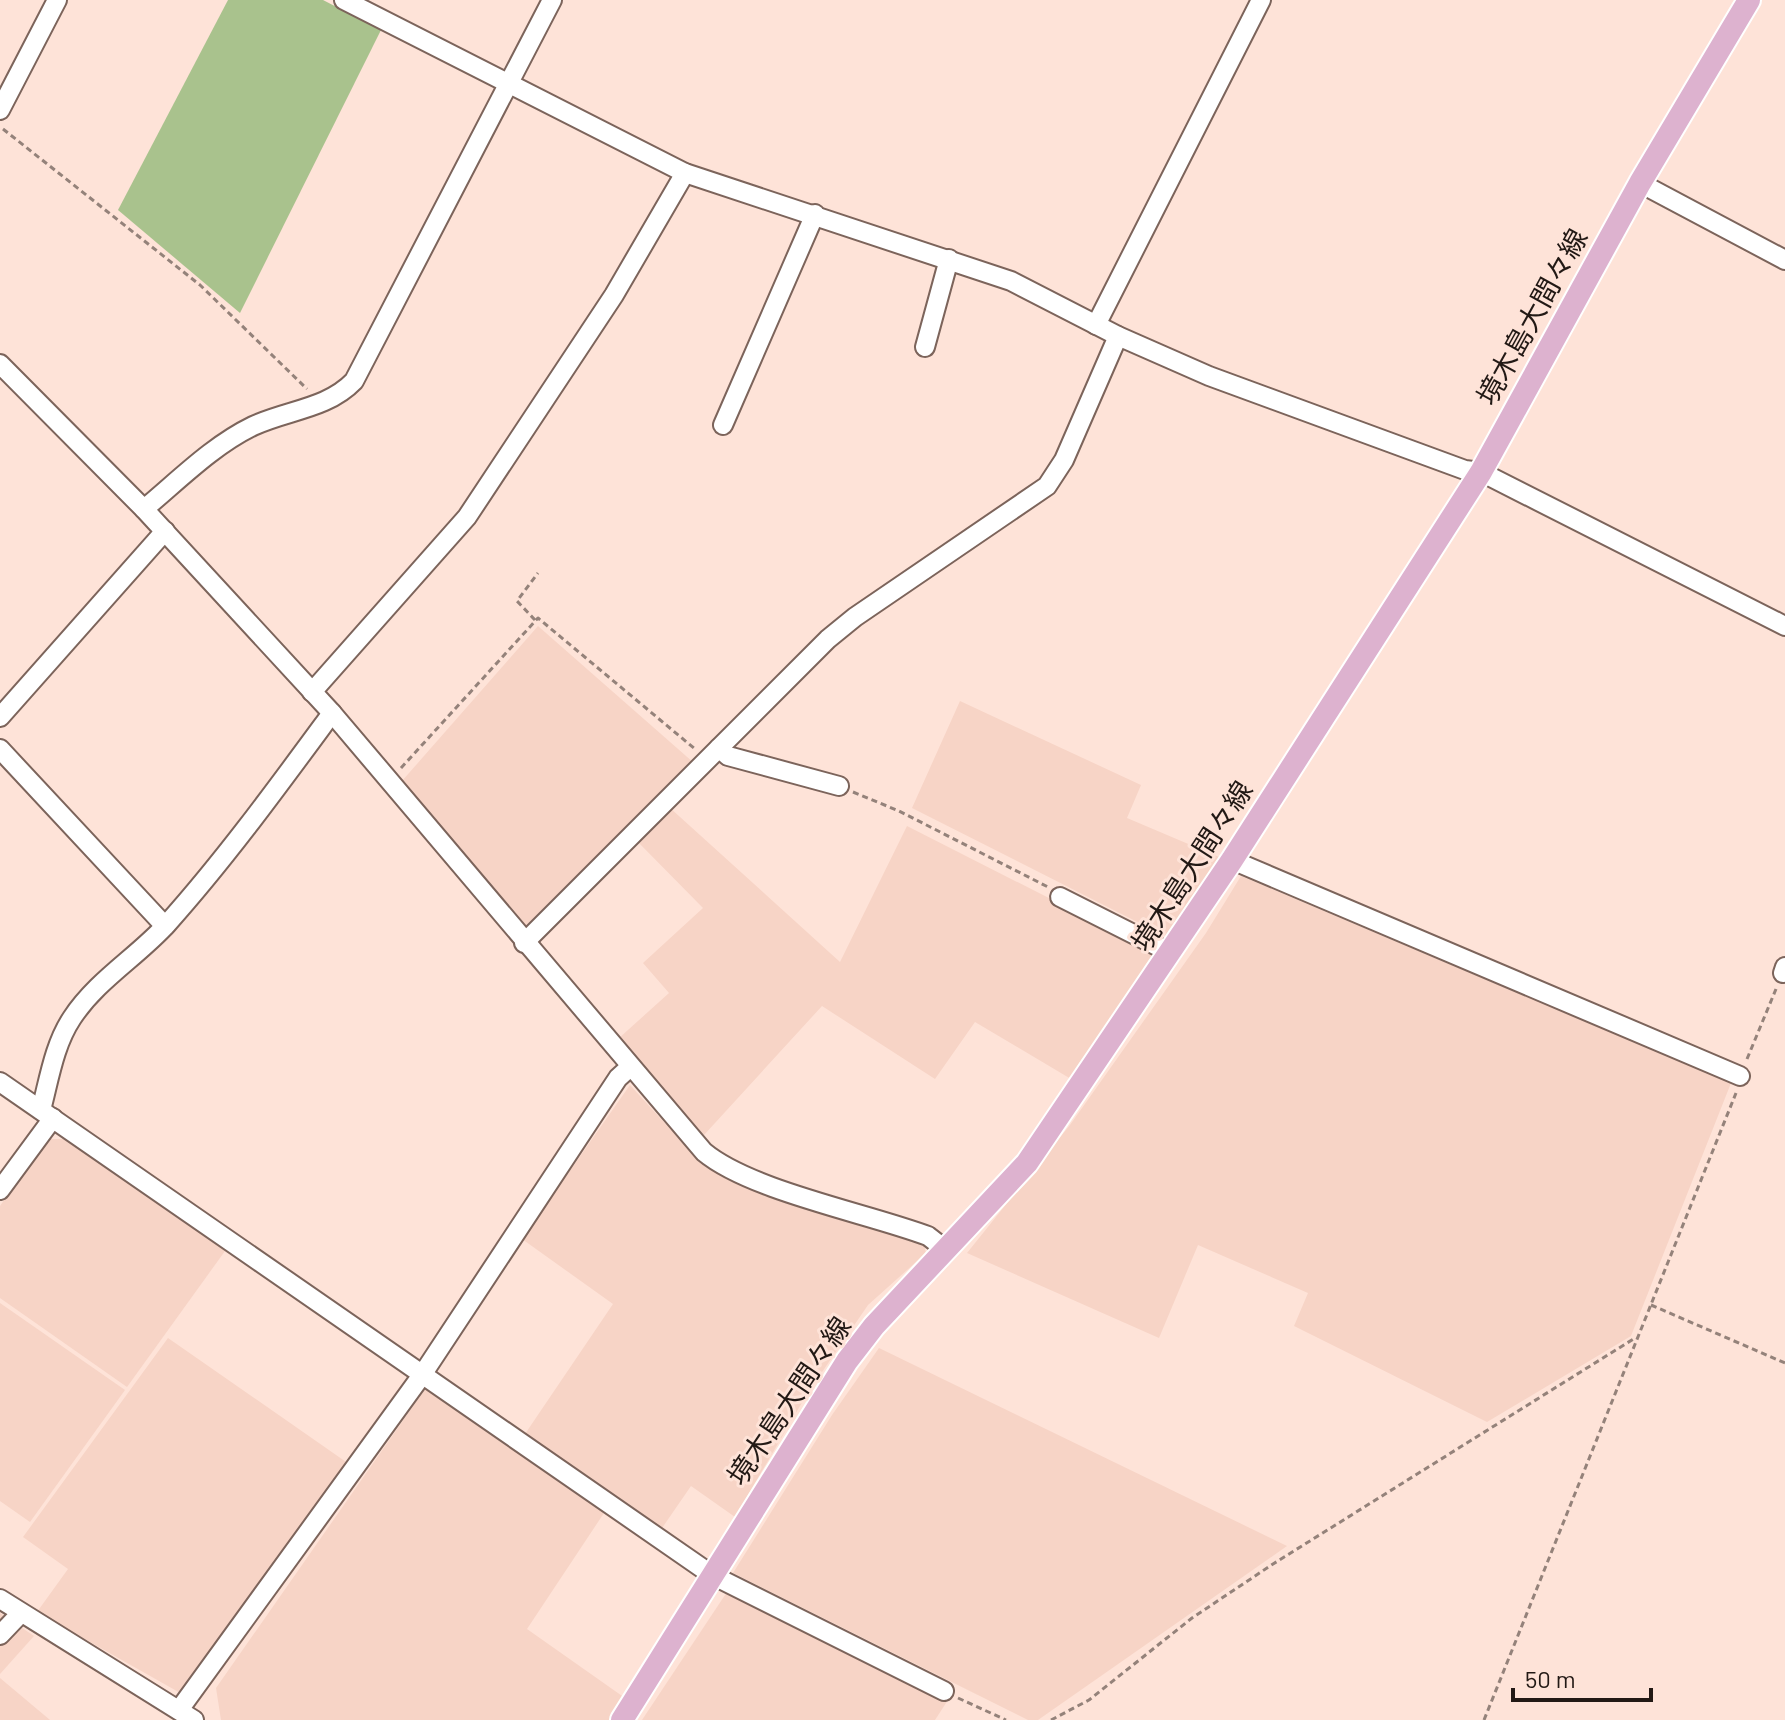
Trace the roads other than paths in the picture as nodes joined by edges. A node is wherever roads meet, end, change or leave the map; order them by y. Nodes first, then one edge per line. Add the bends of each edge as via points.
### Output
1 (57, 0) edge
2 (344, 0) edge
3 (552, 0) edge
4 (1261, 0) edge
5 (1749, 0) edge
6 (507, 86) junction
7 (0, 110) edge
8 (685, 173) junction
9 (1640, 183) junction
10 (815, 214) junction
11 (949, 259) junction
12 (1785, 260) edge
13 (1096, 325) junction
14 (1118, 336) junction
15 (925, 347) dead end
16 (0, 364) edge
17 (723, 425) dead end
18 (1481, 472) junction
19 (144, 509) junction
20 (165, 531) junction
21 (1785, 626) edge
22 (312, 692) junction
23 (332, 713) junction
24 (0, 717) edge
25 (0, 749) edge
26 (713, 754) junction
27 (839, 786) road end
28 (1232, 860) junction
29 (1060, 897) road end
30 (165, 926) junction
31 (524, 943) junction
32 (1171, 953) junction
33 (629, 1068) junction
34 (1740, 1076) road end
35 (0, 1082) edge
36 (47, 1114) junction
37 (0, 1190) edge
38 (946, 1250) junction
39 (422, 1375) junction
40 (712, 1575) junction
41 (0, 1599) edge
42 (21, 1613) junction
43 (0, 1635) edge
44 (944, 1691) road end
45 (187, 1715) edge
46 (622, 1720) edge

1 - 7 street
2 - 6 street
3 - 6 street
4 - 13 street
5 - 9 main road, 境木島大間々線
6 - 8 street
6 - 19 street via 354,381 341,395 233,437
8 - 10 street
8 - 22 street via 614,295 467,517
9 - 12 street
9 - 18 main road, 境木島大間々線
10 - 11 street
10 - 17 street
11 - 13 street via 1011,281
11 - 15 street
13 - 14 street
14 - 18 street via 1209,376
14 - 26 street via 1069,451 1047,486 855,617
16 - 19 street
18 - 21 street
18 - 28 main road, 境木島大間々線
19 - 20 street
20 - 22 street
20 - 24 street
22 - 23 street
23 - 30 street
23 - 31 street
25 - 30 street
26 - 27 street
26 - 31 street
28 - 32 main road, 境木島大間々線
28 - 34 street
29 - 32 street
30 - 36 street via 71,1018 59,1043
31 - 33 street
32 - 38 main road, 境木島大間々線 via 1027,1163
33 - 38 street via 717,1163 928,1236
33 - 39 street
35 - 36 street
36 - 37 street
36 - 39 street
38 - 40 main road, 境木島大間々線 via 847,1361
39 - 40 street
39 - 45 street
40 - 44 street
40 - 46 main road, 境木島大間々線
41 - 42 street
42 - 43 street
42 - 45 street

